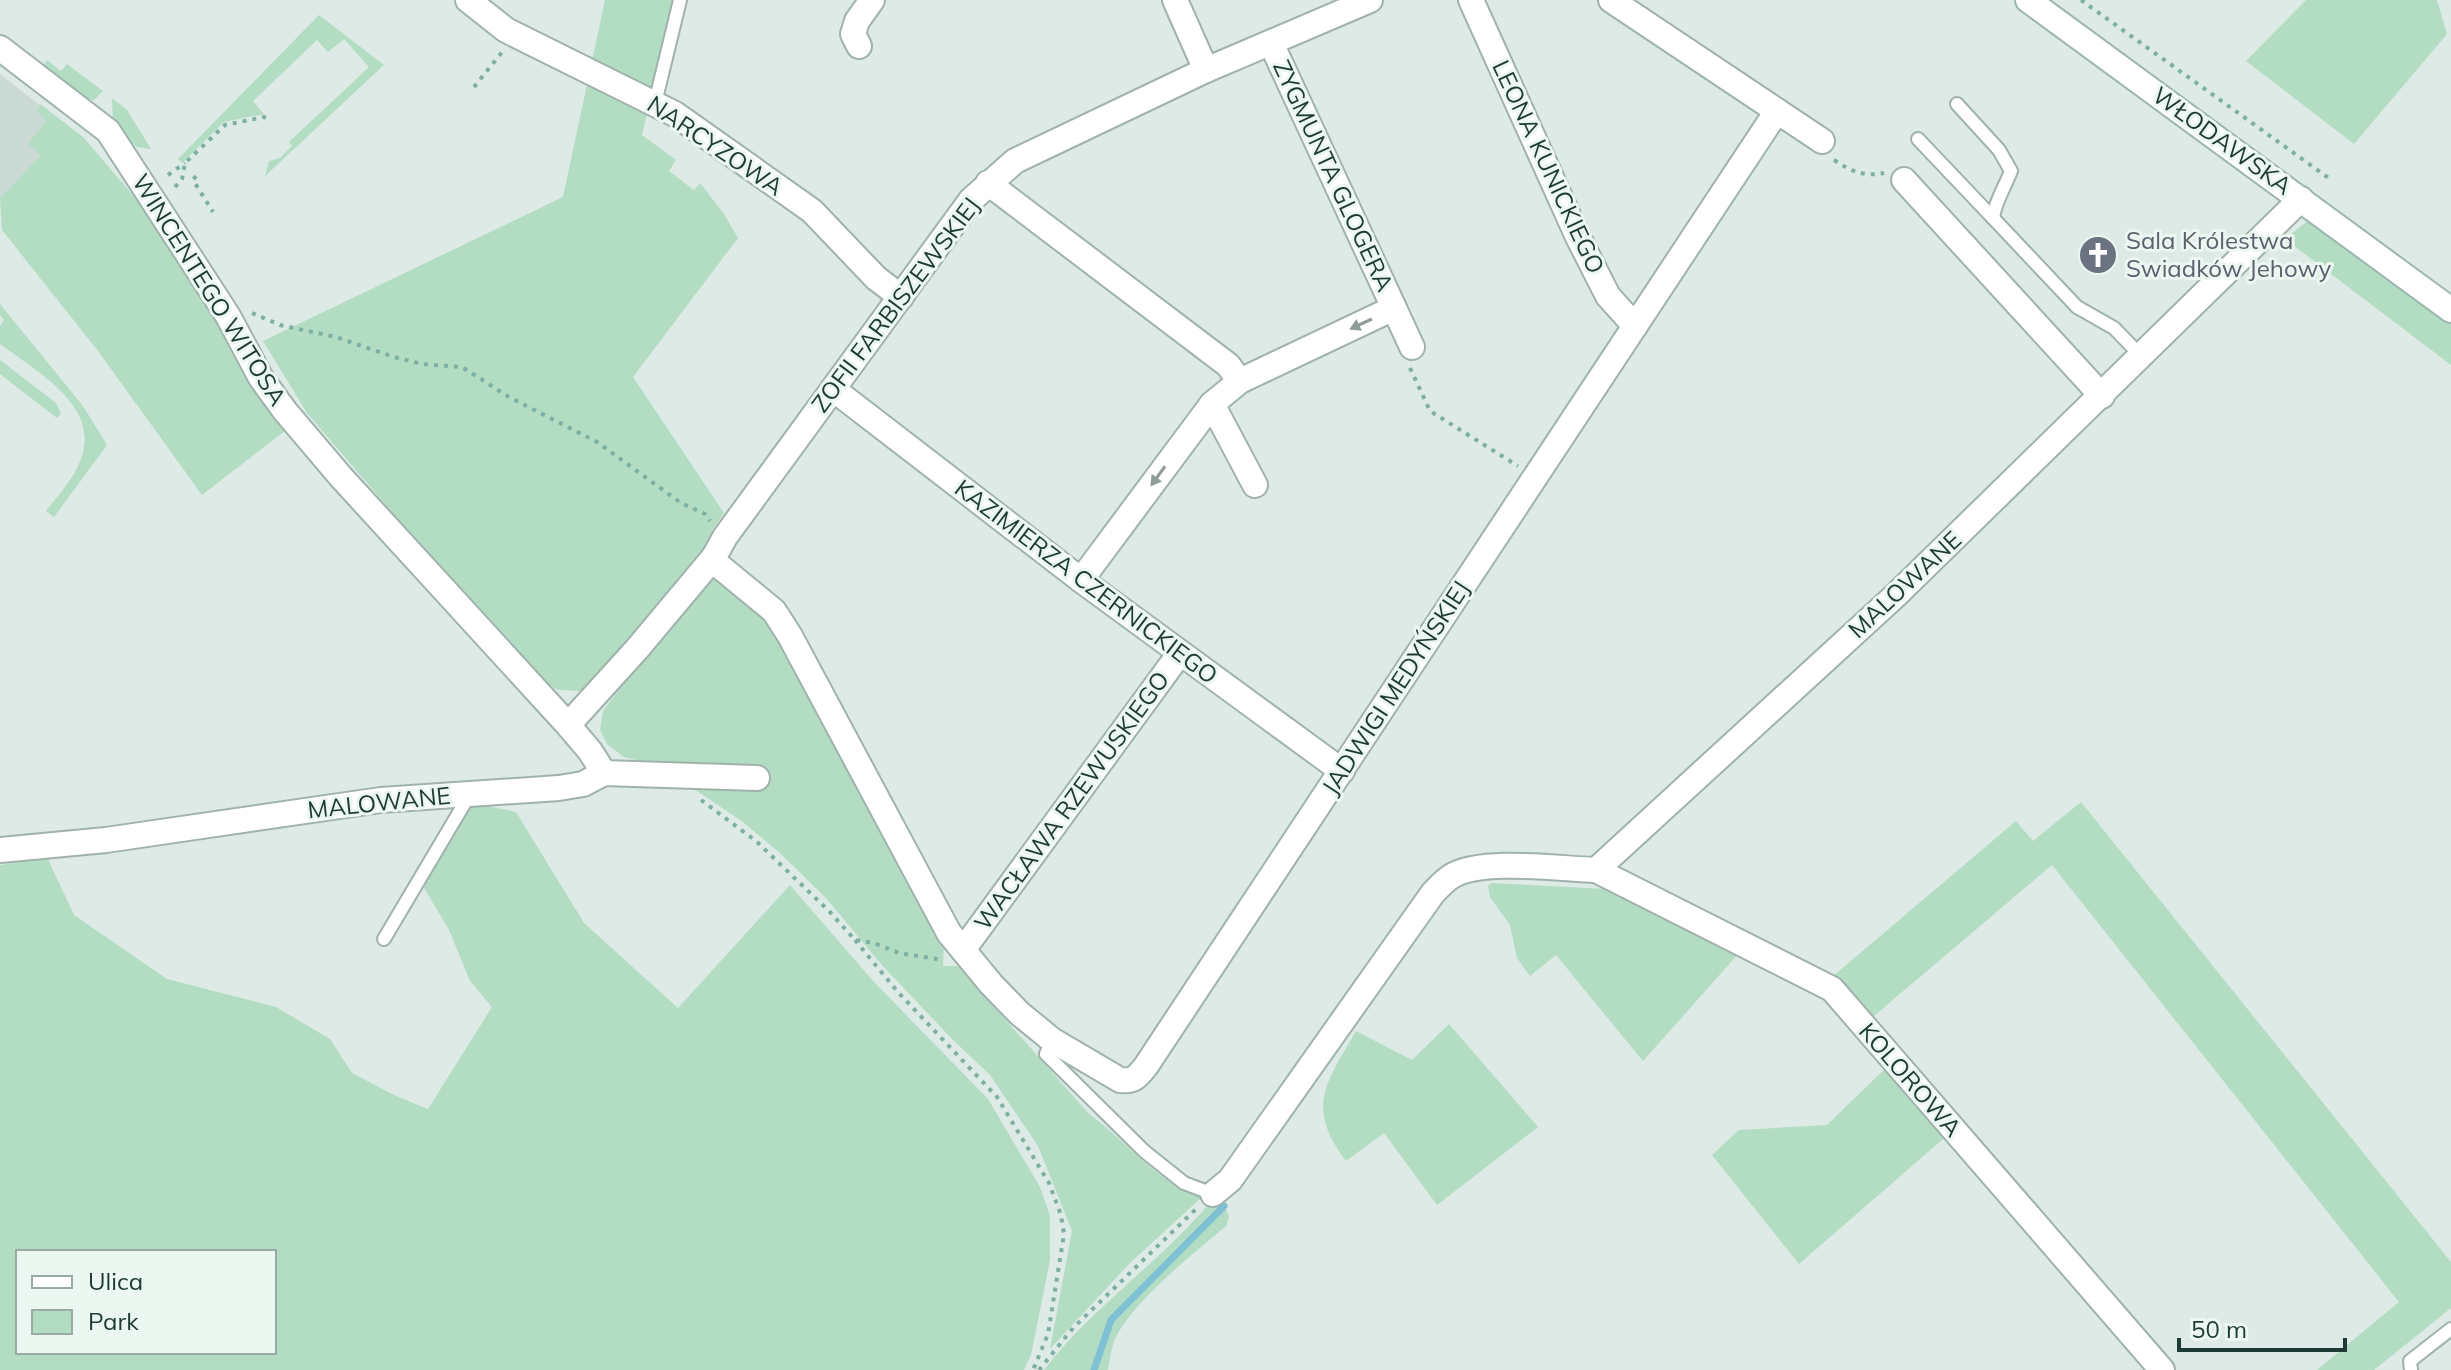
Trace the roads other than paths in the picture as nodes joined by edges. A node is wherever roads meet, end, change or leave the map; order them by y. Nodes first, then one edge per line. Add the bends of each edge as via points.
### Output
1 (468, 0) edge
2 (680, 0) edge
3 (872, 0) edge
4 (1175, 0) edge
5 (1370, 0) edge
6 (1471, 0) edge
7 (1611, 0) edge
8 (2028, 0) edge
9 (1271, 43) junction
10 (859, 46) dead end
11 (0, 48) edge
12 (1206, 70) junction
13 (655, 103) junction
14 (1957, 104) dead end
15 (1777, 111) junction
16 (1918, 139) dead end
17 (1824, 148) road end
18 (1904, 180) road end
19 (988, 183) junction
20 (2301, 199) junction
21 (1993, 218) junction
22 (901, 297) junction
23 (1394, 308) junction
24 (2451, 310) edge
25 (1635, 326) junction
26 (1410, 355) road end
27 (2141, 356) junction
28 (1240, 381) junction
29 (833, 389) junction
30 (2102, 396) junction
31 (1212, 404) junction
32 (1255, 485) dead end
33 (720, 547) junction
34 (1081, 580) junction
35 (1180, 653) junction
36 (568, 725) junction
37 (1342, 771) junction
38 (604, 773) junction
39 (757, 778) dead end
40 (471, 793) junction
41 (0, 850) edge
42 (1596, 870) junction
43 (384, 939) dead end
44 (963, 950) junction
45 (1052, 1040) junction
46 (1213, 1194) joint
47 (2451, 1329) edge
48 (2162, 1370) edge
49 (2411, 1370) edge

1 - 13 street, NARCYZOWA via 506,30
2 - 13 lane
3 - 10 street via 853,34
4 - 12 street
5 - 9 street, ZOFII FARBISZEWSKIEJ
6 - 25 street, LEONA KUNICKIEGO via 1578,237 1608,296
7 - 15 street
8 - 20 street, WŁODAWSKA
9 - 12 street, ZOFII FARBISZEWSKIEJ
9 - 23 street, ZYGMUNTA GLOGERA
11 - 36 street, WINCENTEGO WITOSA via 108,131 285,411
12 - 19 street, ZOFII FARBISZEWSKIEJ via 1015,161
13 - 22 street, NARCYZOWA via 812,211
14 - 21 lane via 2011,171
15 - 17 street
15 - 25 street, JADWIGI MEDYŃSKIEJ
16 - 21 lane
18 - 30 street
19 - 22 street, ZOFII FARBISZEWSKIEJ
19 - 28 street via 1228,365
20 - 24 street, WŁODAWSKA
20 - 27 street, MALOWANE
21 - 27 lane via 2077,307 2114,328
22 - 29 street, ZOFII FARBISZEWSKIEJ
23 - 26 street, ZYGMUNTA GLOGERA
23 -> 28 street, ZYGMUNTA GLOGERA
25 - 37 street, JADWIGI MEDYŃSKIEJ
27 - 30 street, MALOWANE
28 - 31 street, ZYGMUNTA GLOGERA
29 - 33 street, ZOFII FARBISZEWSKIEJ
29 - 34 street, KAZIMIERZA CZERNICKIEGO
30 - 42 street, MALOWANE via 1896,595
31 - 32 street
31 -> 34 street, ZYGMUNTA GLOGERA
33 - 36 street, ZOFII FARBISZEWSKIEJ
33 - 44 street, JADWIGI MEDYŃSKIEJ via 718,565 774,611 790,636 949,933
34 - 35 street, KAZIMIERZA CZERNICKIEGO
35 - 37 street, KAZIMIERZA CZERNICKIEGO
35 - 44 street, WACŁAWA RZEWUSKIEGO
36 - 38 street, WINCENTEGO WITOSA
37 - 45 street, JADWIGI MEDYŃSKIEJ via 1138,1076 1129,1081 1112,1076
38 - 39 street, MALOWANE
38 - 40 street, MALOWANE via 559,788
40 - 41 street, MALOWANE
40 - 43 lane
42 - 46 street via 1492,866 1449,877 1230,1180
42 - 48 street, KOLOROWA via 1832,989
44 - 45 street, JADWIGI MEDYŃSKIEJ via 1019,1013
45 - 46 lane via 1046,1054 1106,1117 1184,1183
47 - 49 lane via 2410,1361

